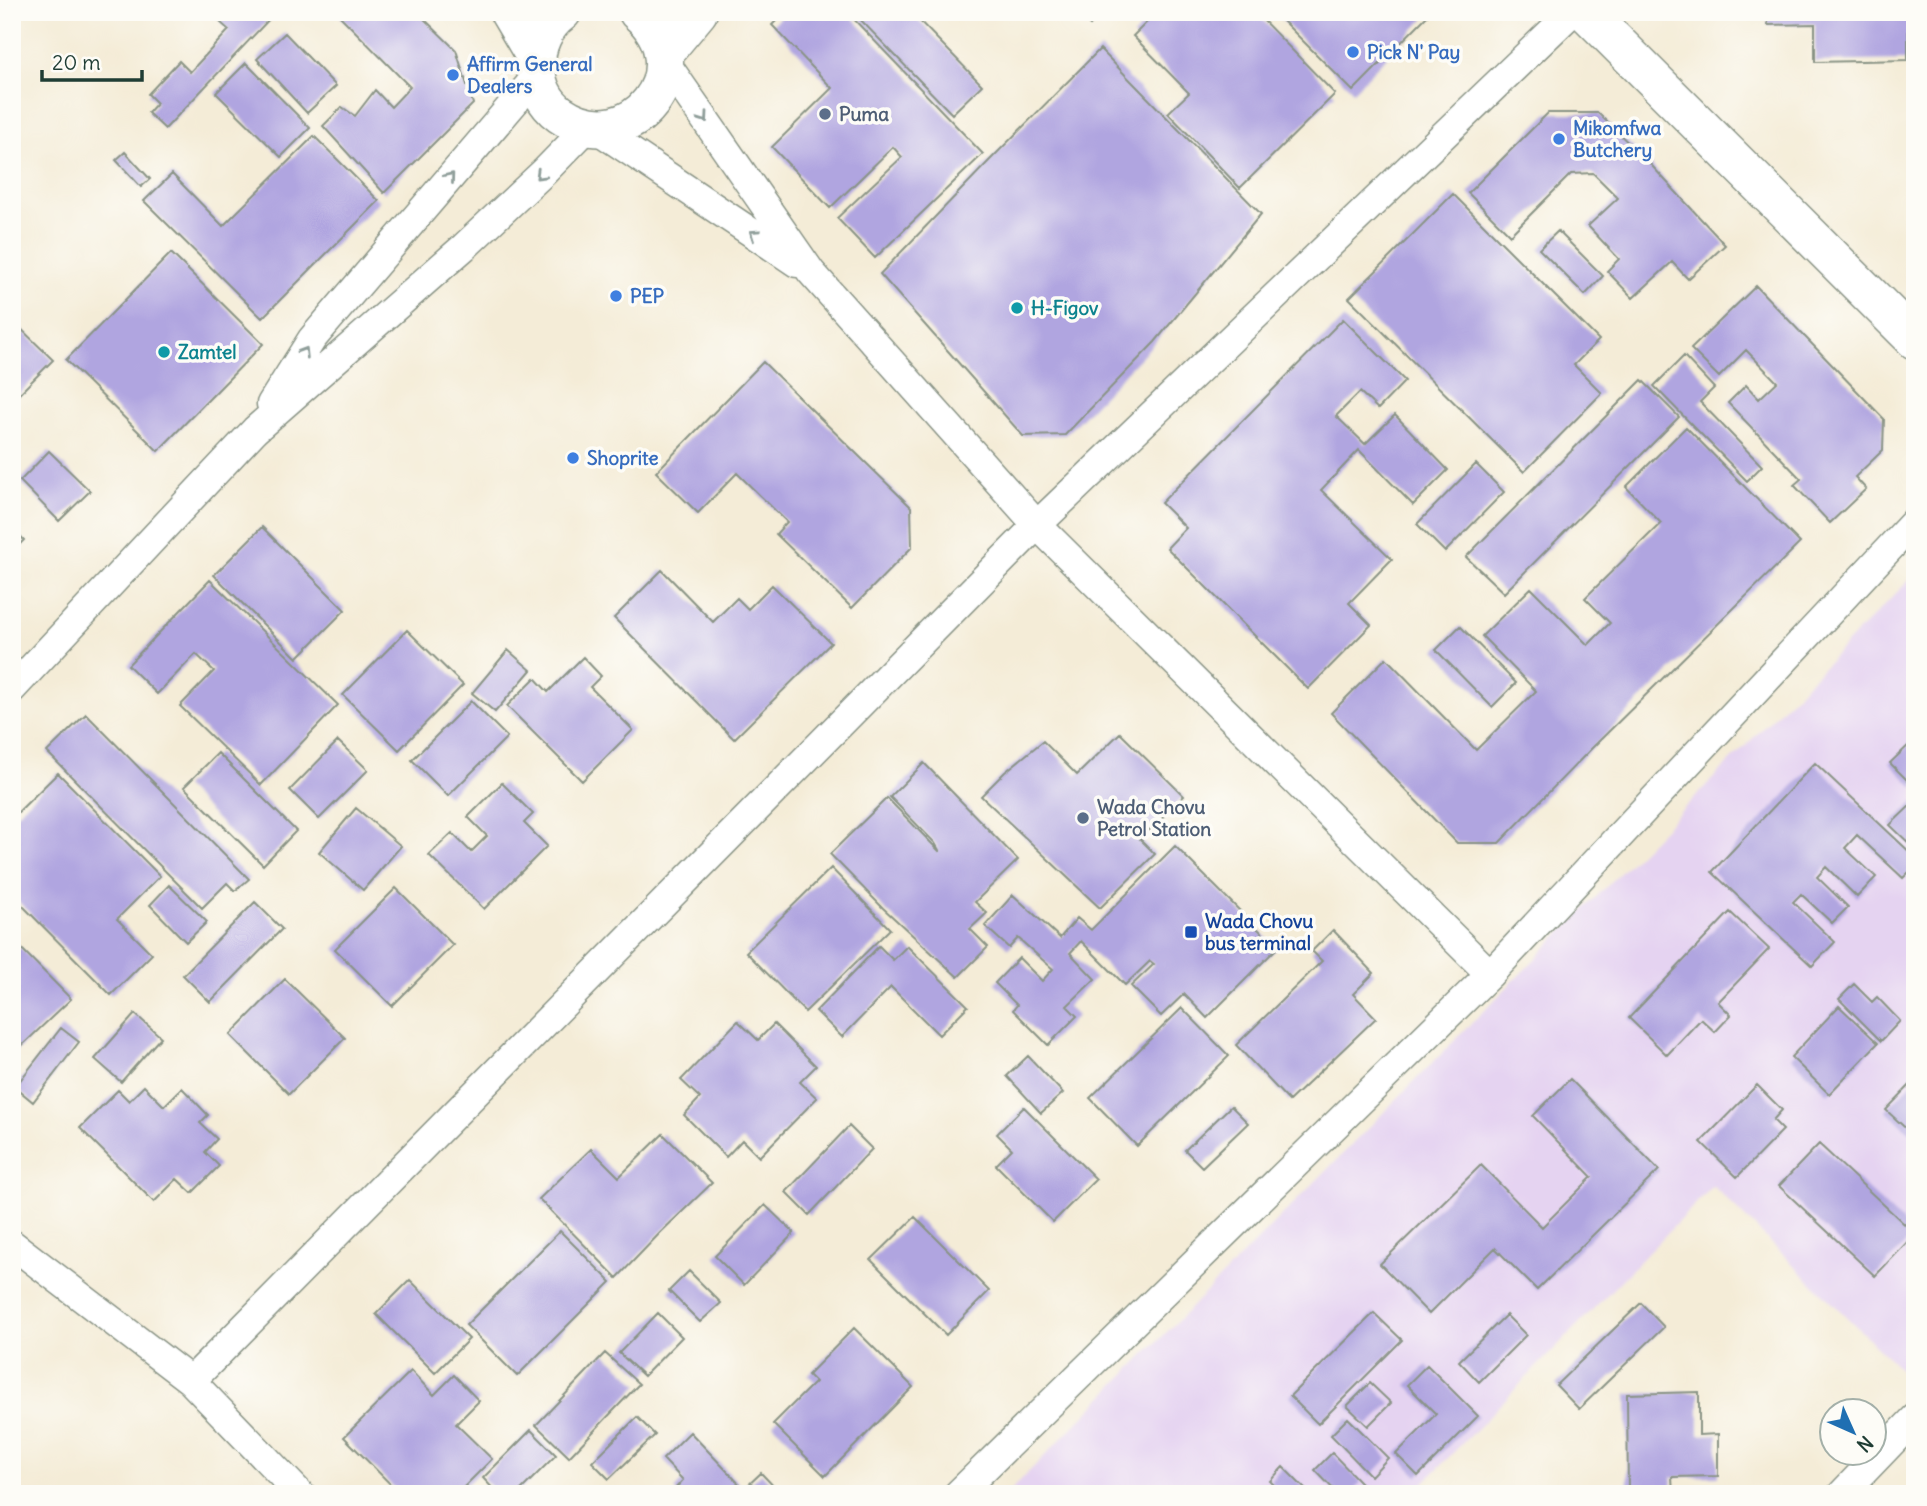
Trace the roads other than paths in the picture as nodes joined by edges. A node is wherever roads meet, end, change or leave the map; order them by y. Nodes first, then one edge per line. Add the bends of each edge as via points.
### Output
1 (509, 12) edge
2 (562, 12) edge
3 (638, 12) edge
4 (698, 12) edge
5 (1572, 12) edge
6 (1586, 12) edge
7 (664, 58) junction
8 (536, 67) junction
9 (592, 128) junction
10 (811, 272) junction
11 (1915, 340) edge
12 (254, 430) junction
13 (1915, 521) edge
14 (1037, 525) junction
15 (12, 688) edge
16 (1490, 974) junction
17 (12, 1244) edge
18 (191, 1381) junction
19 (1915, 1418) edge
20 (300, 1494) edge
21 (958, 1494) edge
22 (1842, 1494) edge

1 - 8 main road
2 - 8 main road via 542,35
3 - 7 main road via 650,22
4 - 7 main road
5 - 14 street
6 - 11 main road
7 - 9 main road via 662,83 637,117 618,126
7 -> 10 street
8 - 9 main road via 544,97 555,110
12 -> 8 street via 312,339
10 -> 9 street
9 -> 12 street
10 - 14 street
12 - 15 street
13 - 16 street
14 - 16 street
14 - 18 street
16 - 21 street
17 - 18 street
18 - 20 street
19 - 22 street

